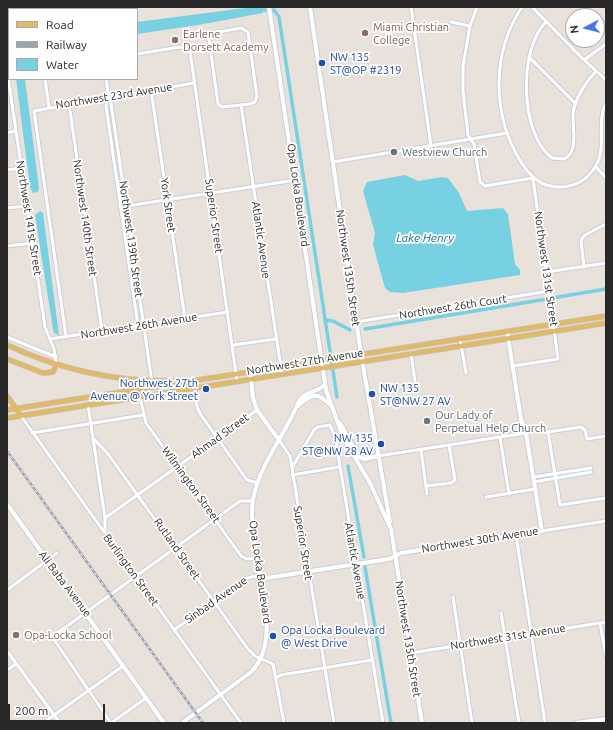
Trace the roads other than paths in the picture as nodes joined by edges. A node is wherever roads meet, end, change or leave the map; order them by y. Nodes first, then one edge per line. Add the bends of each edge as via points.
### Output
1 (22, 7) edge
2 (269, 7) edge
3 (310, 7) edge
4 (411, 7) edge
5 (477, 7) edge
6 (522, 7) edge
7 (12, 8) edge
8 (533, 8) edge
9 (451, 22) dead end
10 (546, 22) junction
11 (470, 26) junction
12 (606, 44) edge
13 (138, 54) edge
14 (529, 57) junction
15 (584, 60) junction
16 (7, 70) edge
17 (596, 71) junction
18 (45, 80) edge
19 (106, 80) edge
20 (606, 80) edge
21 (194, 83) junction
22 (8, 90) edge
23 (151, 90) junction
24 (108, 98) junction
25 (606, 103) edge
26 (69, 104) junction
27 (576, 104) junction
28 (241, 105) junction
29 (48, 107) junction
30 (34, 110) joint
31 (16, 131) junction
32 (7, 133) edge
33 (507, 133) junction
34 (471, 139) junction
35 (431, 146) junction
36 (333, 162) junction
37 (596, 167) junction
38 (21, 168) junction
39 (7, 170) edge
40 (533, 178) junction
41 (606, 178) edge
42 (296, 180) junction
43 (253, 186) junction
44 (210, 192) junction
45 (167, 200) junction
46 (27, 206) junction
47 (126, 206) junction
48 (120, 207) junction
49 (7, 208) edge
50 (606, 224) edge
51 (33, 243) junction
52 (7, 246) edge
53 (135, 262) junction
54 (128, 263) junction
55 (606, 263) edge
56 (584, 267) junction
57 (547, 272) junction
58 (549, 291) junction
59 (228, 312) junction
60 (606, 316) edge
61 (185, 319) junction
62 (356, 322) junction
63 (553, 324) junction
64 (606, 324) edge
65 (138, 326) junction
66 (144, 326) junction
67 (102, 331) junction
68 (507, 331) junction
69 (554, 332) junction
70 (7, 337) edge
71 (66, 337) junction
72 (50, 339) junction
73 (276, 339) junction
74 (460, 339) junction
75 (508, 339) junction
76 (7, 345) edge
77 (233, 345) junction
78 (461, 346) junction
79 (361, 354) junction
80 (411, 354) junction
81 (56, 357) junction
82 (7, 359) edge
83 (324, 360) junction
84 (362, 362) junction
85 (56, 365) junction
86 (513, 366) junction
87 (280, 367) junction
88 (325, 368) junction
89 (250, 372) junction
90 (466, 373) dead end
91 (236, 374) junction
92 (282, 374) junction
93 (251, 379) junction
94 (238, 381) junction
95 (415, 381) dead end
96 (152, 382) junction
97 (181, 382) junction
98 (326, 384) junction
99 (195, 388) junction
100 (123, 392) junction
101 (112, 394) junction
102 (7, 396) edge
103 (140, 397) junction
104 (115, 401) junction
105 (102, 403) junction
106 (88, 405) junction
107 (331, 406) junction
108 (297, 408) junction
109 (16, 409) junction
110 (7, 410) edge
111 (257, 410) junction
112 (144, 415) junction
113 (21, 416) junction
114 (7, 418) edge
115 (335, 418) junction
116 (91, 424) junction
117 (32, 432) junction
118 (526, 433) junction
119 (606, 436) edge
120 (500, 437) junction
121 (93, 438) junction
122 (217, 438) junction
123 (279, 440) junction
124 (450, 445) junction
125 (421, 450) junction
126 (378, 456) junction
127 (177, 467) junction
128 (339, 467) junction
129 (292, 468) junction
130 (591, 470) dead end
131 (292, 475) junction
132 (556, 475) junction
133 (534, 480) junction
134 (258, 482) junction
135 (426, 486) junction
136 (536, 489) junction
137 (427, 494) dead end
138 (509, 494) junction
139 (138, 495) junction
140 (486, 497) dead end
141 (606, 498) edge
142 (253, 501) junction
143 (7, 504) edge
144 (105, 518) junction
145 (216, 520) junction
146 (606, 521) edge
147 (391, 529) junction
148 (542, 531) junction
149 (105, 533) junction
150 (516, 535) junction
151 (176, 548) junction
152 (57, 553) dead end
153 (394, 556) junction
154 (257, 558) junction
155 (47, 561) junction
156 (356, 564) junction
157 (308, 571) junction
158 (136, 577) junction
159 (260, 577) junction
160 (7, 590) edge
161 (453, 597) dead end
162 (214, 601) junction
163 (86, 612) junction
164 (501, 613) dead end
165 (606, 622) edge
166 (600, 623) junction
167 (174, 630) junction
168 (530, 633) junction
169 (505, 637) junction
170 (460, 645) junction
171 (7, 651) edge
172 (411, 653) junction
173 (606, 656) edge
174 (262, 658) junction
175 (372, 660) junction
176 (16, 664) junction
177 (123, 666) junction
178 (324, 668) junction
179 (7, 670) edge
180 (276, 678) junction
181 (88, 692) junction
182 (221, 695) junction
183 (146, 698) junction
184 (54, 715) junction
185 (606, 719) edge
186 (43, 723) edge
187 (60, 723) edge
188 (111, 723) edge
189 (164, 723) edge
190 (182, 723) edge
191 (241, 723) edge
192 (284, 723) edge
193 (334, 723) edge
194 (383, 723) edge
195 (422, 723) edge
196 (472, 723) edge
197 (519, 723) edge
198 (545, 723) edge
199 (576, 723) edge

1 - 7 main road
2 - 42 main road, Opa Locka Boulevard
3 - 36 main road, Northwest 135th Street
4 - 35 street
5 - 11 street
6 - 33 street via 509,32 501,60 500,99
8 - 10 street
9 - 11 street
10 - 14 street
10 - 15 street
11 - 34 street via 463,66 463,91 468,135
12 - 15 street
13 - 21 street, Superior Street via 185,48 190,51
14 - 27 street
14 - 27 street via 526,92 530,116 541,144 552,158 566,158 574,148 572,122
15 - 17 street
16 - 22 street, Northwest 141st Street
17 - 20 street
17 - 27 street via 585,84
18 - 29 street
19 - 24 street, Northwest 139th Street
21 - 23 street, Northwest 23rd Avenue
21 - 44 street, Superior Street
22 - 31 street, Northwest 141st Street
23 - 24 street, Northwest 23rd Avenue
23 - 45 street, York Street
24 - 26 street, Northwest 23rd Avenue
24 - 47 street, Northwest 139th Street
24 - 48 street, Northwest 139th Street via 106,106
25 - 37 street via 601,119 601,152
26 - 29 street, Northwest 23rd Avenue
26 - 67 street, Northwest 140th Street
28 - 28 street via 255,102 257,97 248,32 241,28 213,33 209,39 218,104 226,107
28 - 43 street, Atlantic Avenue
29 - 30 street, Northwest 23rd Avenue
30 - 71 street, Northwest 141st Street
31 - 32 street
31 - 38 street, Northwest 141st Street
33 - 34 street
33 - 40 street via 517,155
34 - 35 street
34 - 40 street via 481,185
35 - 36 street
36 - 62 main road, Northwest 135th Street
37 - 40 street via 585,179 568,186 548,186
37 - 41 street
38 - 39 street
38 - 46 street, Northwest 141st Street
40 - 57 street, Northwest 131st Street
42 - 43 street
42 - 83 main road, Opa Locka Boulevard
43 - 44 street
43 - 73 street, Atlantic Avenue
44 - 45 street
44 - 59 street, Superior Street
45 - 47 street
45 - 61 street, York Street
46 - 49 street
46 - 51 street, Northwest 141st Street
47 - 48 street
47 - 53 street, Northwest 139th Street
48 - 54 street, Northwest 139th Street
50 - 56 street via 585,235 581,240
51 - 52 street
51 - 72 street, Northwest 141st Street via 45,327
53 - 54 street
53 - 66 street, Northwest 139th Street
54 - 65 street, Northwest 139th Street
55 - 56 street
56 - 57 street
57 - 58 street, Northwest 131st Street
58 - 62 street, Northwest 26th Court
58 - 63 street, Northwest 131st Street
59 - 61 street, Northwest 26th Avenue
59 - 77 street, Superior Street
60 - 63 main road, Northwest 27th Avenue
61 - 66 street, Northwest 26th Avenue
62 - 79 main road, Northwest 135th Street
63 - 68 main road, Northwest 27th Avenue
63 - 69 street, Northwest 131st Street
64 - 69 main road, Northwest 27th Avenue
65 - 66 street, Northwest 26th Avenue
65 - 67 street, Northwest 26th Avenue
66 - 96 street, Northwest 139th Street
67 - 71 street, Northwest 26th Avenue
68 - 74 main road, Northwest 27th Avenue
68 - 75 main road
69 - 75 main road, Northwest 27th Avenue
69 - 86 street, Northwest 131st Street via 558,359
70 - 81 street
71 - 72 street, Northwest 26th Avenue
72 - 81 street, Northwest 141st Street
73 - 77 street
73 - 87 street, Atlantic Avenue
74 - 78 street
74 - 79 main road, Northwest 27th Avenue
75 - 78 main road, Northwest 27th Avenue
75 - 86 main road
76 - 85 main road
77 - 91 street, Superior Street
78 - 80 main road, Northwest 27th Avenue
78 - 90 street
79 - 83 main road, Northwest 27th Avenue
79 - 84 main road, Northwest 135th Street
80 - 84 main road, Northwest 27th Avenue
80 - 95 street
81 - 85 street, Northwest 141st Street
82 - 85 main road via 43,373 53,372
83 - 87 main road, Northwest 27th Avenue
83 - 88 main road, Opa Locka Boulevard
84 - 88 main road, Northwest 27th Avenue
84 - 126 main road, Northwest 135th Street
85 - 96 main road via 114,379
86 - 118 main road via 521,419
87 - 89 main road, Northwest 27th Avenue
87 - 92 street, Atlantic Avenue
88 - 92 main road, Northwest 27th Avenue
88 - 98 main road, Opa Locka Boulevard
89 - 91 main road, Northwest 27th Avenue
89 - 93 main road, Superior Street
91 - 94 street, Superior Street
91 - 97 main road, Northwest 27th Avenue
92 - 93 main road, Northwest 27th Avenue
93 - 94 main road, Northwest 27th Avenue
93 - 111 main road, Superior Street
94 - 99 main road, Northwest 27th Avenue
96 - 97 main road
97 - 100 main road, Northwest 27th Avenue
98 - 107 main road, Opa Locka Boulevard
98 - 108 main road, Opa Locka Boulevard via 322,389 309,392 302,397
99 - 103 main road, Northwest 27th Avenue
99 - 122 street via 198,412
100 - 101 main road, Northwest 27th Avenue
100 - 104 main road
101 - 105 main road
101 - 109 main road, Northwest 27th Avenue
102 - 109 main road
103 - 104 main road, Northwest 27th Avenue
103 - 112 street, Wilmington Street
104 - 105 main road, Northwest 27th Avenue
105 - 106 main road, Northwest 27th Avenue
106 - 113 main road, Northwest 27th Avenue
106 - 116 street
107 - 108 main road via 322,397 315,395
107 - 115 main road, Opa Locka Boulevard
108 - 123 main road, Opa Locka Boulevard
109 - 110 main road, Northwest 27th Avenue
109 - 113 main road
111 - 122 street, Ahmad Street
111 - 123 main road, Superior Street
112 - 116 street
112 - 127 street, Wilmington Street via 146,423
113 - 114 main road, Northwest 27th Avenue
113 - 117 street, Burlington Street
115 - 126 main road via 339,420 359,457 365,459
115 - 147 main road, Opa Locka Boulevard
116 - 117 street
116 - 121 street
117 - 149 street, Burlington Street
118 - 120 street
118 - 133 main road
119 - 132 street via 587,439 585,430 581,427 548,432
120 - 124 street
120 - 138 street
121 - 139 street, Rutland Street
121 - 144 street
122 - 127 street, Ahmad Street
122 - 134 street via 247,480
123 - 129 street, Superior Street via 290,456
123 - 134 main road, Opa Locka Boulevard
124 - 125 street
124 - 135 street via 455,480 451,483
125 - 126 street
125 - 135 street
126 - 147 main road, Northwest 135th Street
127 - 139 street, Ahmad Street
127 - 145 street, Wilmington Street
128 - 129 street, Atlantic Avenue via 335,437 330,425 318,427 309,437
128 - 131 street
128 - 156 street, Atlantic Avenue
129 - 131 street, Superior Street
130 - 132 street
131 - 157 street, Superior Street
132 - 133 street
132 - 141 street via 560,505
133 - 136 main road
134 - 142 main road, Opa Locka Boulevard
135 - 137 street
136 - 138 street
136 - 148 main road
138 - 140 street
139 - 144 street, Ahmad Street
139 - 151 street, Rutland Street
142 - 145 street via 240,502
142 - 154 main road, Opa Locka Boulevard via 252,525
143 - 155 main road, Ali Baba Avenue
144 - 149 street
145 - 151 street
145 - 154 street, Wilmington Street via 242,557
146 - 148 street, Northwest 30th Avenue
147 - 153 main road, Opa Locka Boulevard
148 - 150 main road, Northwest 30th Avenue
149 - 158 street, Burlington Street
150 - 153 main road, Northwest 30th Avenue
150 - 168 street
151 - 158 street
151 - 162 street, Rutland Street
152 - 155 street
153 - 156 main road, Northwest 30th Avenue
153 - 172 main road, Northwest 135th Street
154 - 159 main road, Opa Locka Boulevard
155 - 160 street
155 - 163 main road, Ali Baba Avenue
156 - 157 main road, Sinbad Avenue
156 - 175 street, Atlantic Avenue
157 - 159 main road, Sinbad Avenue
157 - 178 street, Superior Street
158 - 163 street
158 - 167 street, Burlington Street
159 - 162 street, Sinbad Avenue via 245,578
159 - 174 main road, Opa Locka Boulevard via 268,628
161 - 170 street
162 - 167 street, Sinbad Avenue
162 - 174 street, Rutland Street via 248,649
163 - 177 main road, Ali Baba Avenue
163 - 181 street via 53,638
164 - 169 street
165 - 166 street, Northwest 31st Avenue
166 - 168 street, Northwest 31st Avenue
166 - 173 street
167 - 182 street, Burlington Street
168 - 169 street, Northwest 31st Avenue
168 - 198 street
169 - 170 street, Northwest 31st Avenue
169 - 197 street
170 - 172 street, Northwest 31st Avenue
170 - 196 street
171 - 176 street
172 - 195 main road, Northwest 135th Street
174 - 180 street, Rutland Street via 273,664
174 - 182 main road, Opa Locka Boulevard via 251,672
175 - 178 street
175 - 194 street, Atlantic Avenue
176 - 179 street
176 - 184 street
177 - 181 street
177 - 183 main road, Ali Baba Avenue
178 - 180 street
178 - 193 street, Superior Street
180 - 192 street, Rutland Street
181 - 184 street
181 - 188 street
182 - 190 main road, Opa Locka Boulevard
182 - 191 street, Burlington Street
183 - 188 street
183 - 189 main road, Ali Baba Avenue
184 - 186 street
184 - 187 street
185 - 199 main road

